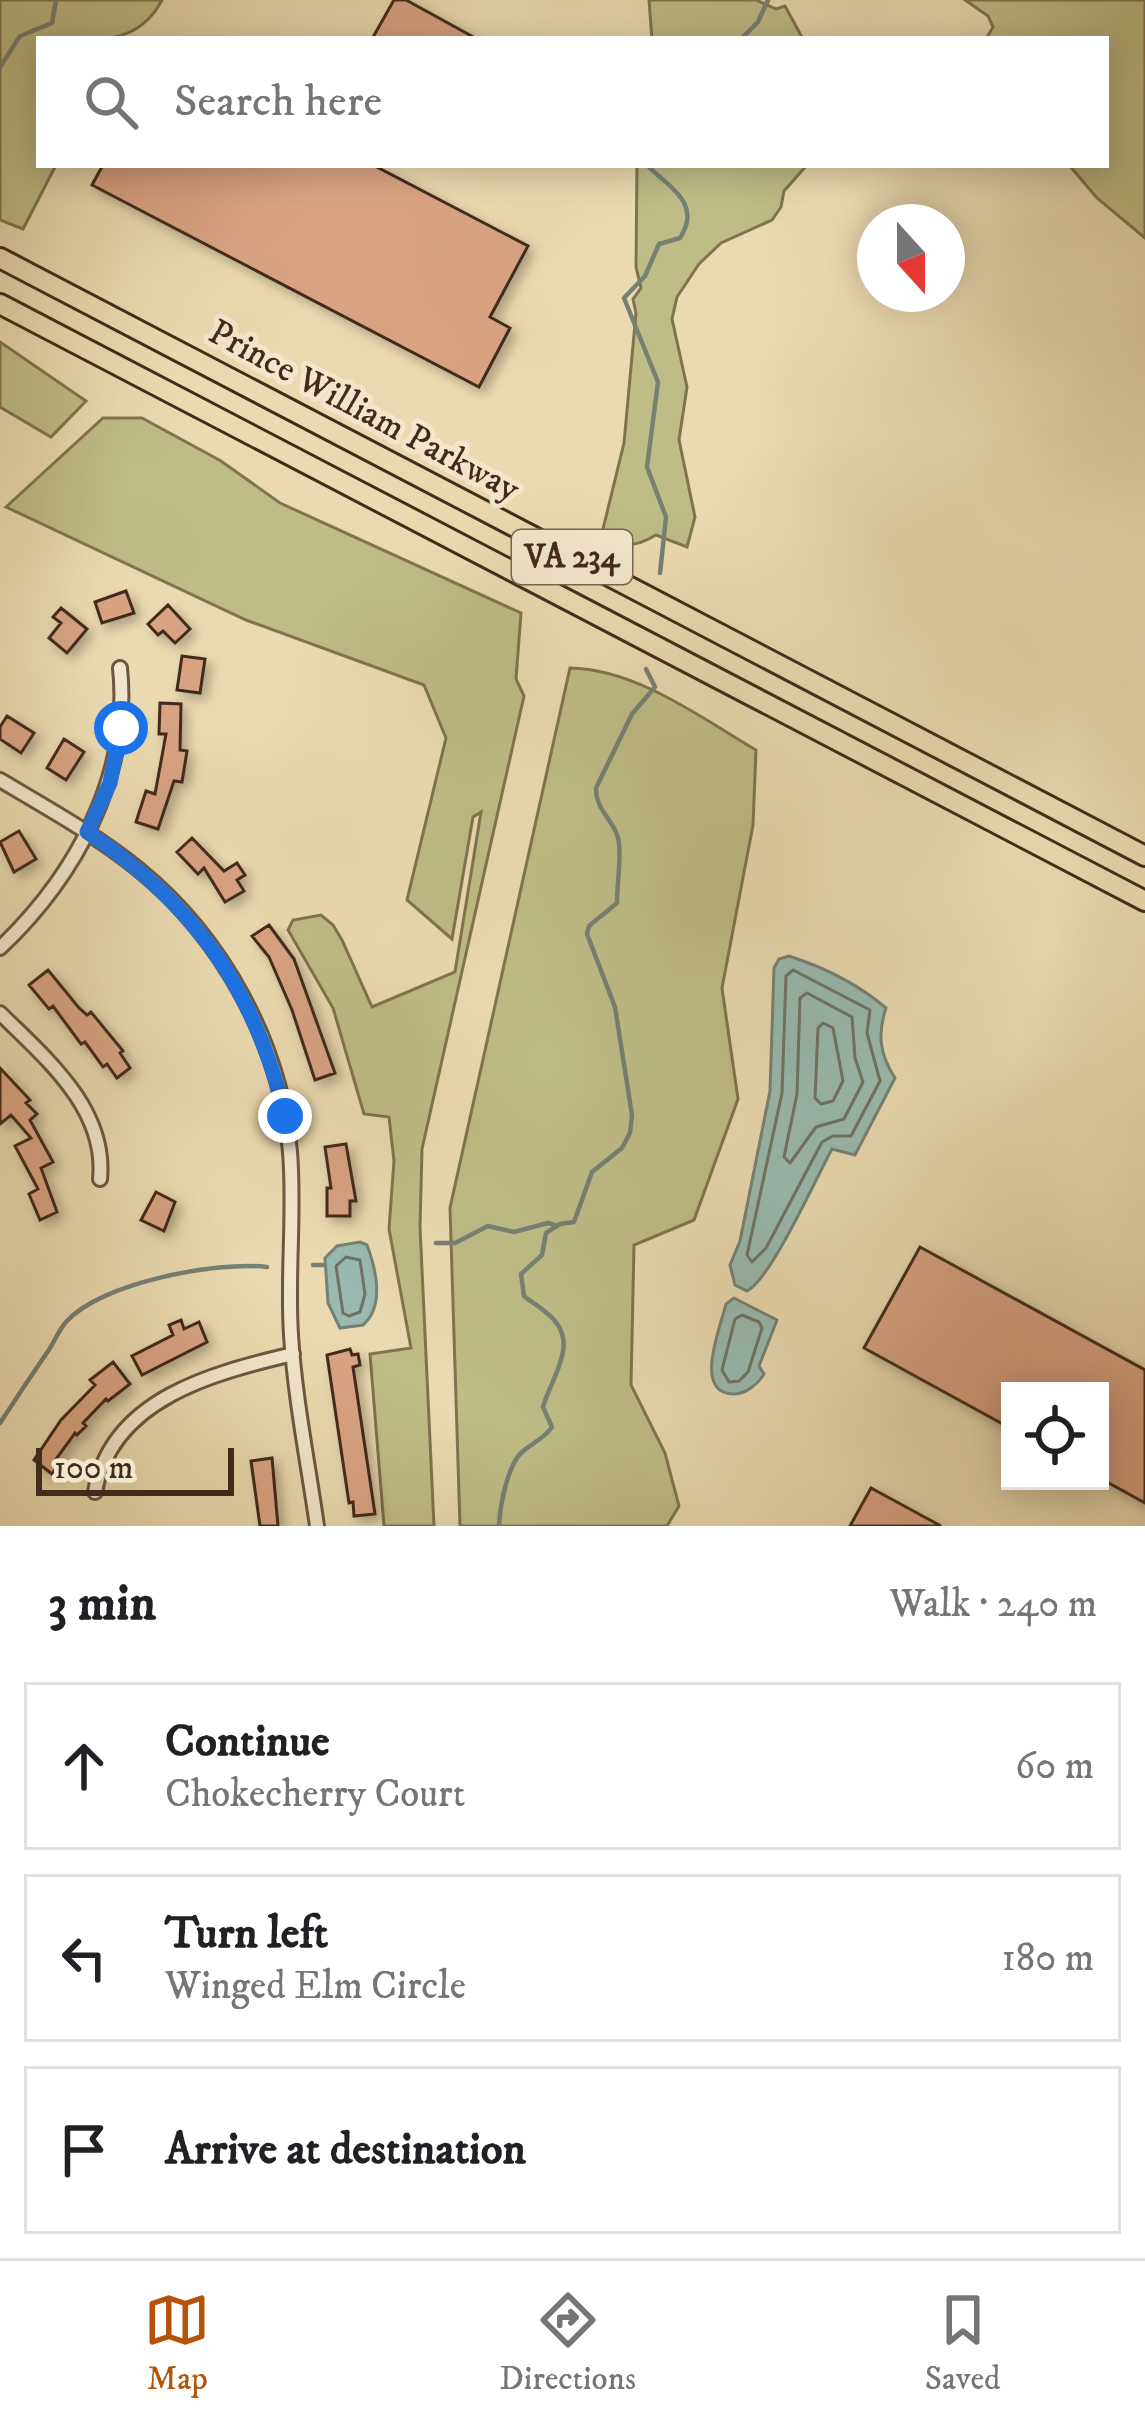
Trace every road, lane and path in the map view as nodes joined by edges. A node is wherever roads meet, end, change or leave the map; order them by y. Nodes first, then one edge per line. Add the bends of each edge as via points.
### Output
1 (0, 258) edge
2 (0, 304) edge
3 (120, 668) dead end
4 (0, 780) edge
5 (87, 832) junction
6 (1145, 856) edge
7 (1145, 902) edge
8 (0, 948) edge
9 (0, 1013) edge
10 (100, 1179) dead end
11 (293, 1354) junction
12 (95, 1492) dead end
13 (317, 1526) edge

1 - 6 highway, Prince William Parkway / VA 234
2 - 7 highway, Prince William Parkway / VA 234
3 - 5 street via 117,753
4 - 5 street
5 - 8 street
5 - 11 street via 191,920 234,982 268,1057 290,1150
9 - 10 street via 51,1063 88,1116
11 - 12 street via 224,1370 170,1395 107,1454
11 - 13 street

